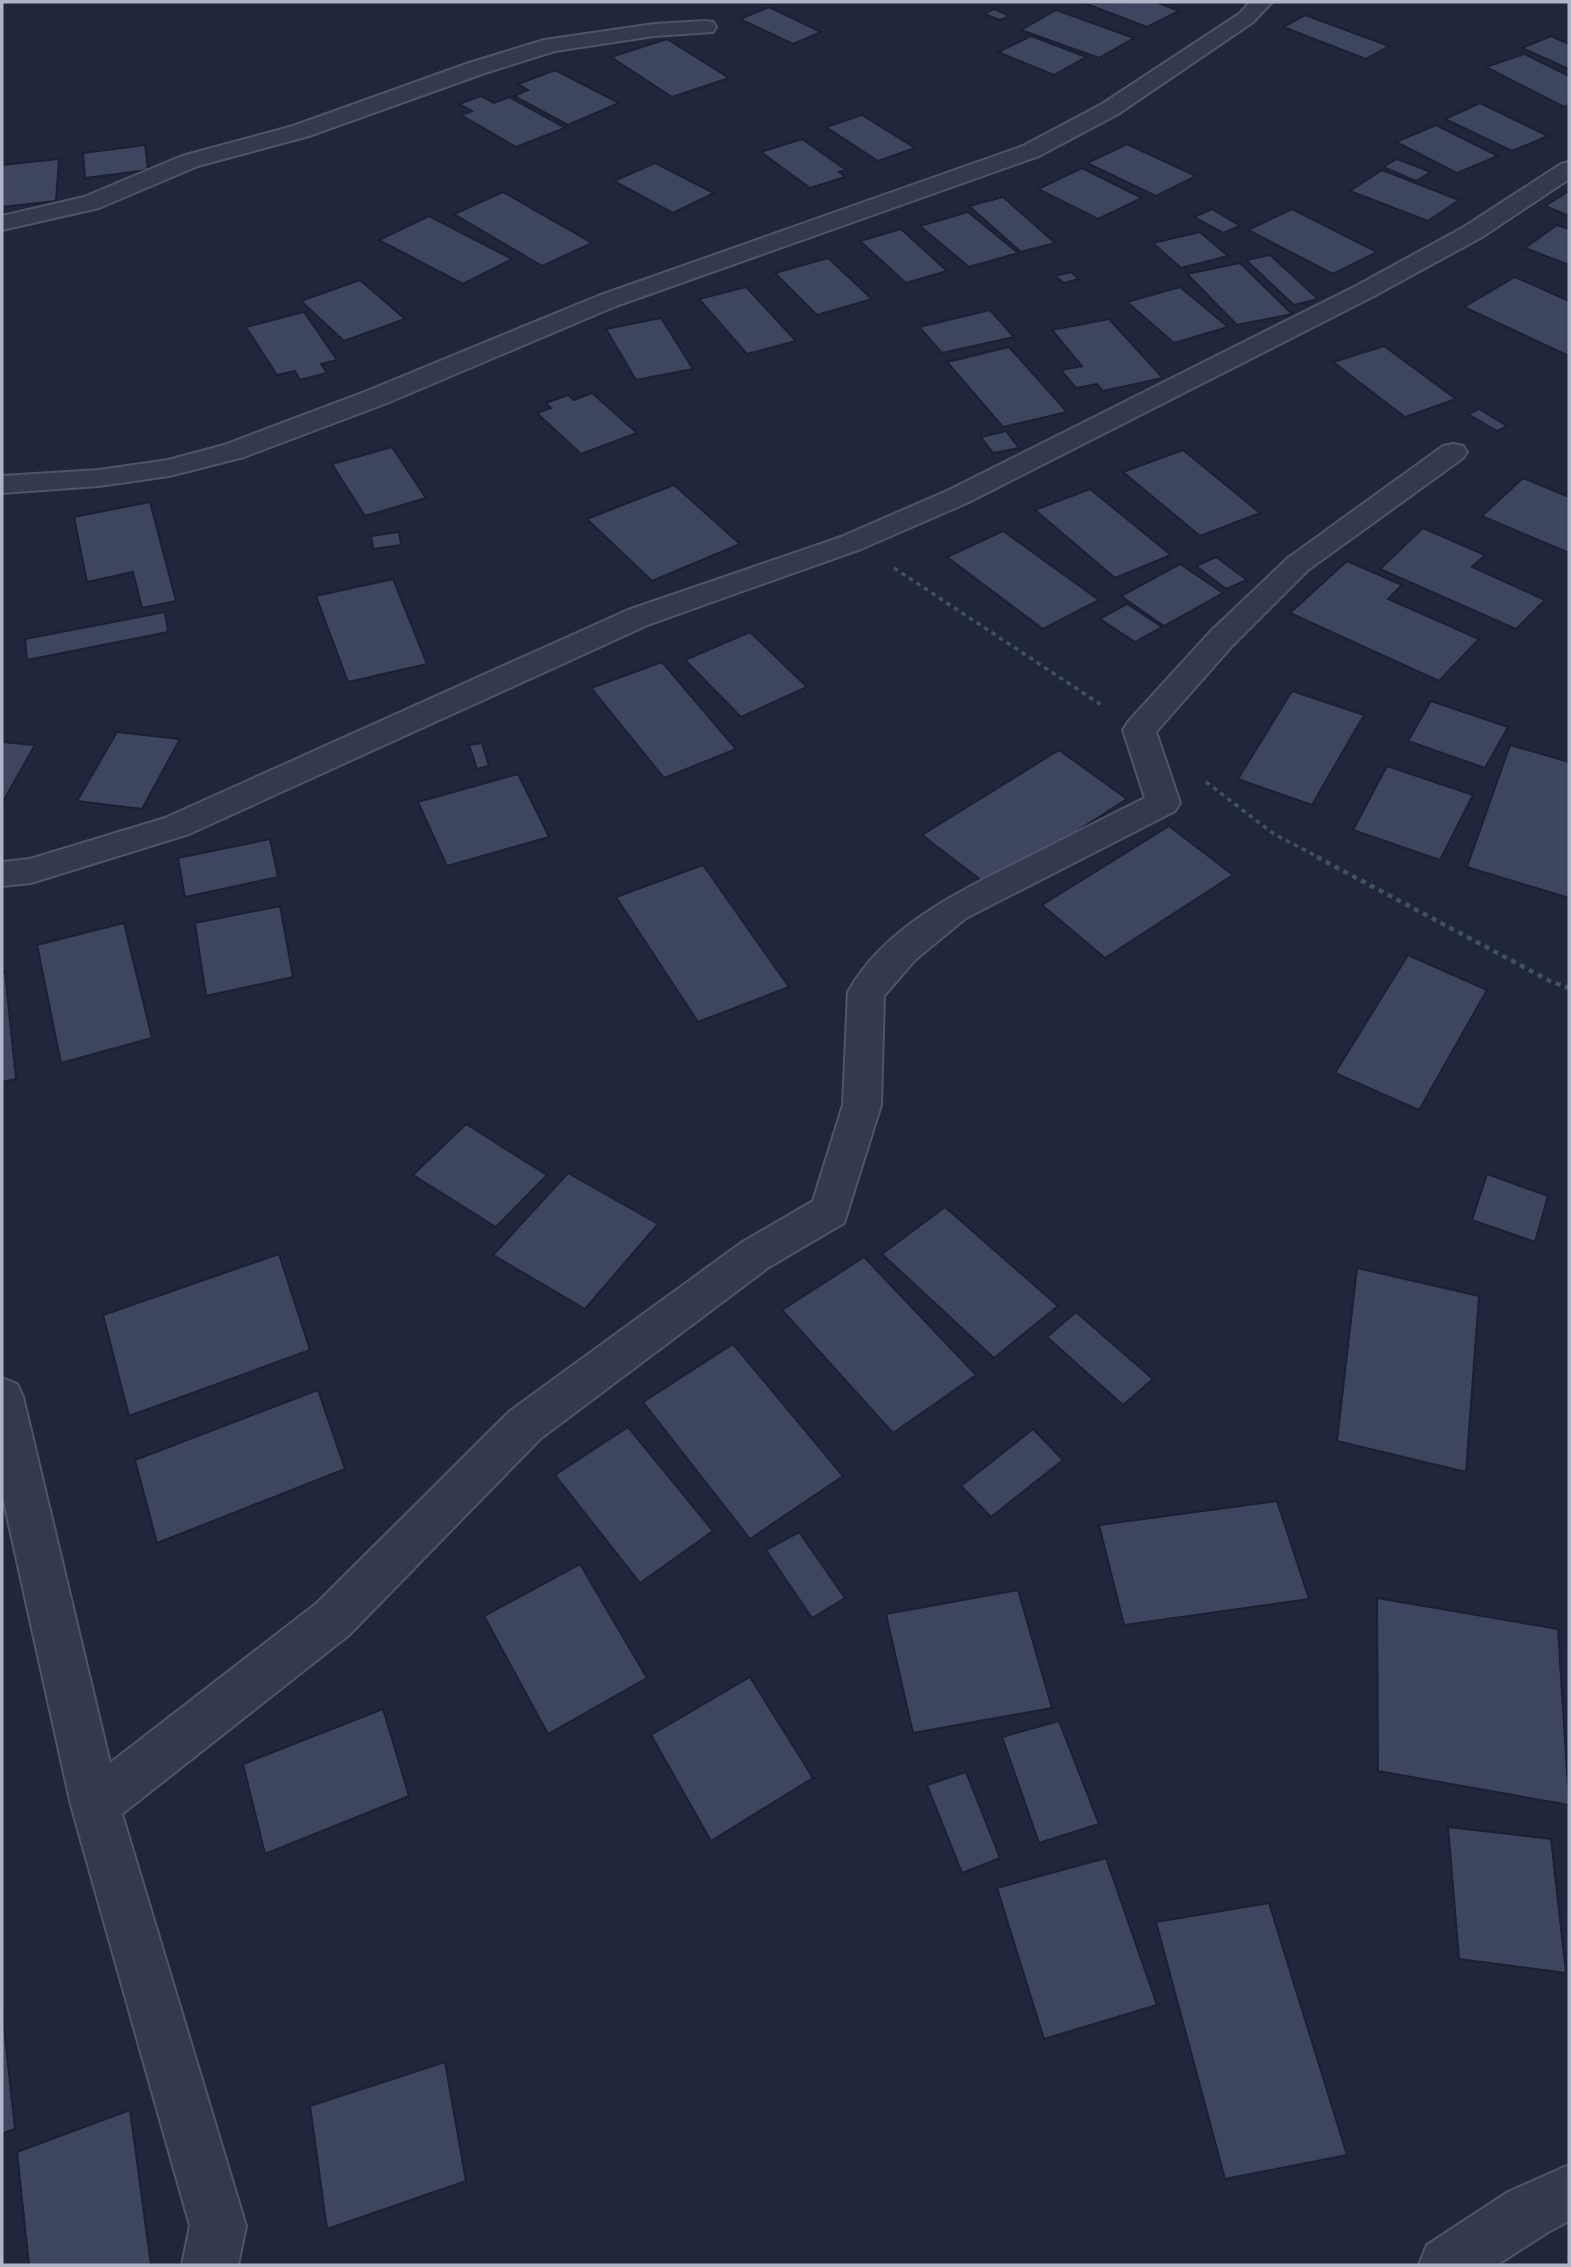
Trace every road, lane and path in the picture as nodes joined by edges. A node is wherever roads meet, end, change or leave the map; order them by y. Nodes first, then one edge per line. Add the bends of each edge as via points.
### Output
1 (1262, 2) edge
2 (705, 27) dead end
3 (1569, 169) edge
4 (2, 223) edge
5 (1452, 452) dead end
6 (2, 485) edge
7 (2, 874) edge
8 (2, 1397) edge
9 (95, 1805) junction
10 (1569, 2192) edge
11 (210, 2265) edge
12 (1447, 2265) edge

1 - 6 street via 1246,18 1110,109 1031,150 607,301 234,451 169,468
2 - 4 street via 552,45 301,131 190,162 91,202
3 - 7 street via 1473,232 1365,291 959,496 851,543 639,617 177,826 30,871
5 - 9 street via 1298,564 1221,639 1139,730 1163,803 954,909 902,951 866,992 862,1105 830,1211 755,1255 525,1425 333,1619
8 - 9 street
9 - 11 street via 218,2226
10 - 12 street via 1528,2212

